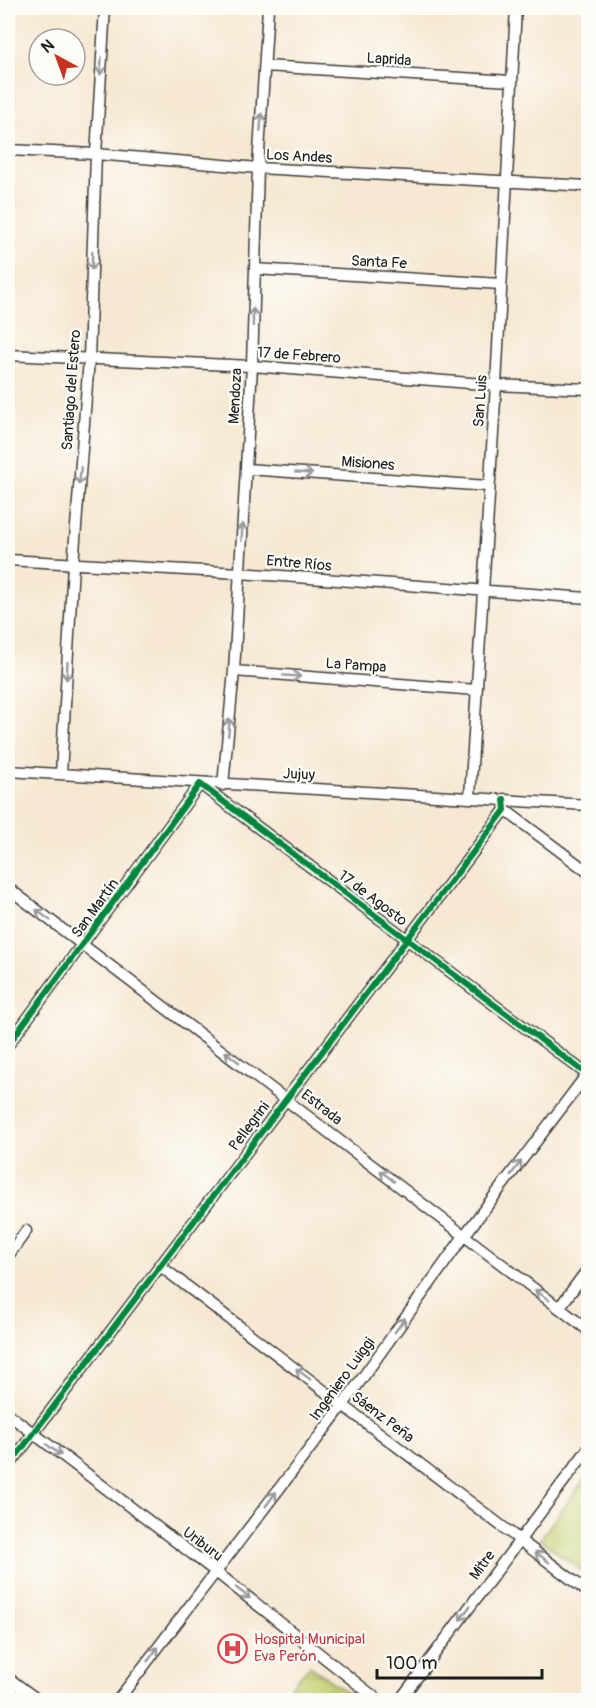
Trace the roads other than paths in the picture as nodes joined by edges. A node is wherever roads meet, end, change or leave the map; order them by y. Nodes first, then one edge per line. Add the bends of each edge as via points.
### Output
1 (105, 8) edge
2 (268, 8) edge
3 (516, 8) edge
4 (265, 66) junction
5 (511, 81) junction
6 (8, 150) edge
7 (96, 154) junction
8 (258, 168) junction
9 (506, 182) junction
10 (588, 186) edge
11 (255, 269) junction
12 (501, 284) junction
13 (8, 355) edge
14 (89, 359) junction
15 (252, 366) junction
16 (496, 385) junction
17 (588, 389) edge
18 (246, 469) junction
19 (488, 486) junction
20 (8, 560) edge
21 (73, 565) junction
22 (240, 573) junction
23 (483, 592) junction
24 (588, 598) edge
25 (234, 671) junction
26 (476, 690) junction
27 (8, 771) edge
28 (61, 774) junction
29 (200, 784) junction
30 (223, 785) junction
31 (470, 797) junction
32 (505, 804) junction
33 (588, 805) edge
34 (588, 872) edge
35 (8, 888) edge
36 (406, 938) junction
37 (83, 945) junction
38 (8, 1045) edge
39 (588, 1074) edge
40 (286, 1098) junction
41 (26, 1231) dead end
42 (464, 1236) junction
43 (8, 1256) edge
44 (159, 1266) junction
45 (588, 1269) edge
46 (559, 1308) junction
47 (588, 1330) edge
48 (343, 1404) junction
49 (8, 1414) edge
50 (33, 1434) junction
51 (588, 1449) edge
52 (8, 1467) edge
53 (519, 1540) junction
54 (216, 1572) junction
55 (588, 1592) edge
56 (8, 1678) edge
57 (38, 1701) edge
58 (118, 1701) edge
59 (378, 1701) edge
60 (400, 1701) edge

1 -> 7 street, Santiago del Estero
2 - 4 street, Mendoza
3 - 5 street, San Luis
4 - 5 street, Laprida
8 -> 4 street, Mendoza
5 - 9 street, San Luis
6 - 7 street, Los Andes
7 - 8 street, Los Andes
7 -> 14 street, Santiago del Estero
8 - 9 street, Los Andes
8 - 11 street, Mendoza
9 - 10 street, Los Andes
9 - 12 street, San Luis
11 - 12 street, Santa Fe
15 -> 11 street, Mendoza
12 - 16 street, San Luis
13 - 14 street, 17 de Febrero
14 - 15 street, 17 de Febrero
14 -> 21 street, Santiago del Estero
15 - 16 street, 17 de Febrero
15 - 18 street, Mendoza
16 - 17 street, 17 de Febrero
16 - 19 street, San Luis
18 -> 19 street, Misiones
22 -> 18 street, Mendoza
19 - 23 street, San Luis
20 - 21 street, Entre Ríos
21 - 22 street, Entre Ríos
21 -> 28 street, Santiago del Estero
22 - 23 street, Entre Ríos
22 - 25 street, Mendoza
23 - 24 street, Entre Ríos
23 - 26 street, San Luis
25 -> 26 street, La Pampa
30 -> 25 street, Mendoza
26 - 31 street, San Luis
27 - 28 street, Jujuy
28 - 29 street, Jujuy
29 - 30 street, Jujuy
29 - 36 street, 17 de Agosto
29 - 37 street, San Martín
30 - 31 street, Jujuy
31 - 32 street, Jujuy
32 - 33 street, Jujuy
32 - 34 street
32 - 36 street, Pellegrini
37 -> 35 street, Estrada
36 - 39 street, 17 de Agosto
36 - 40 street, Pellegrini
37 - 38 street, San Martín
40 -> 37 street, Estrada
42 -> 39 street, Ingeniero Luiggi
42 -> 40 street, Estrada
40 - 44 street, Pellegrini
41 - 43 street
46 -> 42 street, Estrada
48 -> 42 street, Ingeniero Luiggi
48 -> 44 street, Sáenz Peña
44 - 50 street, Pellegrini
45 - 46 street
46 - 47 street, Estrada
48 - 53 street, Sáenz Peña
54 -> 48 street, Ingeniero Luiggi
49 - 50 street, Uriburu
50 - 52 street, Pellegrini
50 -> 54 street, Uriburu
51 - 53 street, Mitre
55 -> 53 street, Sáenz Peña
53 -> 60 street, Mitre
58 -> 54 street, Ingeniero Luiggi
54 -> 59 street, Uriburu
56 - 57 street

